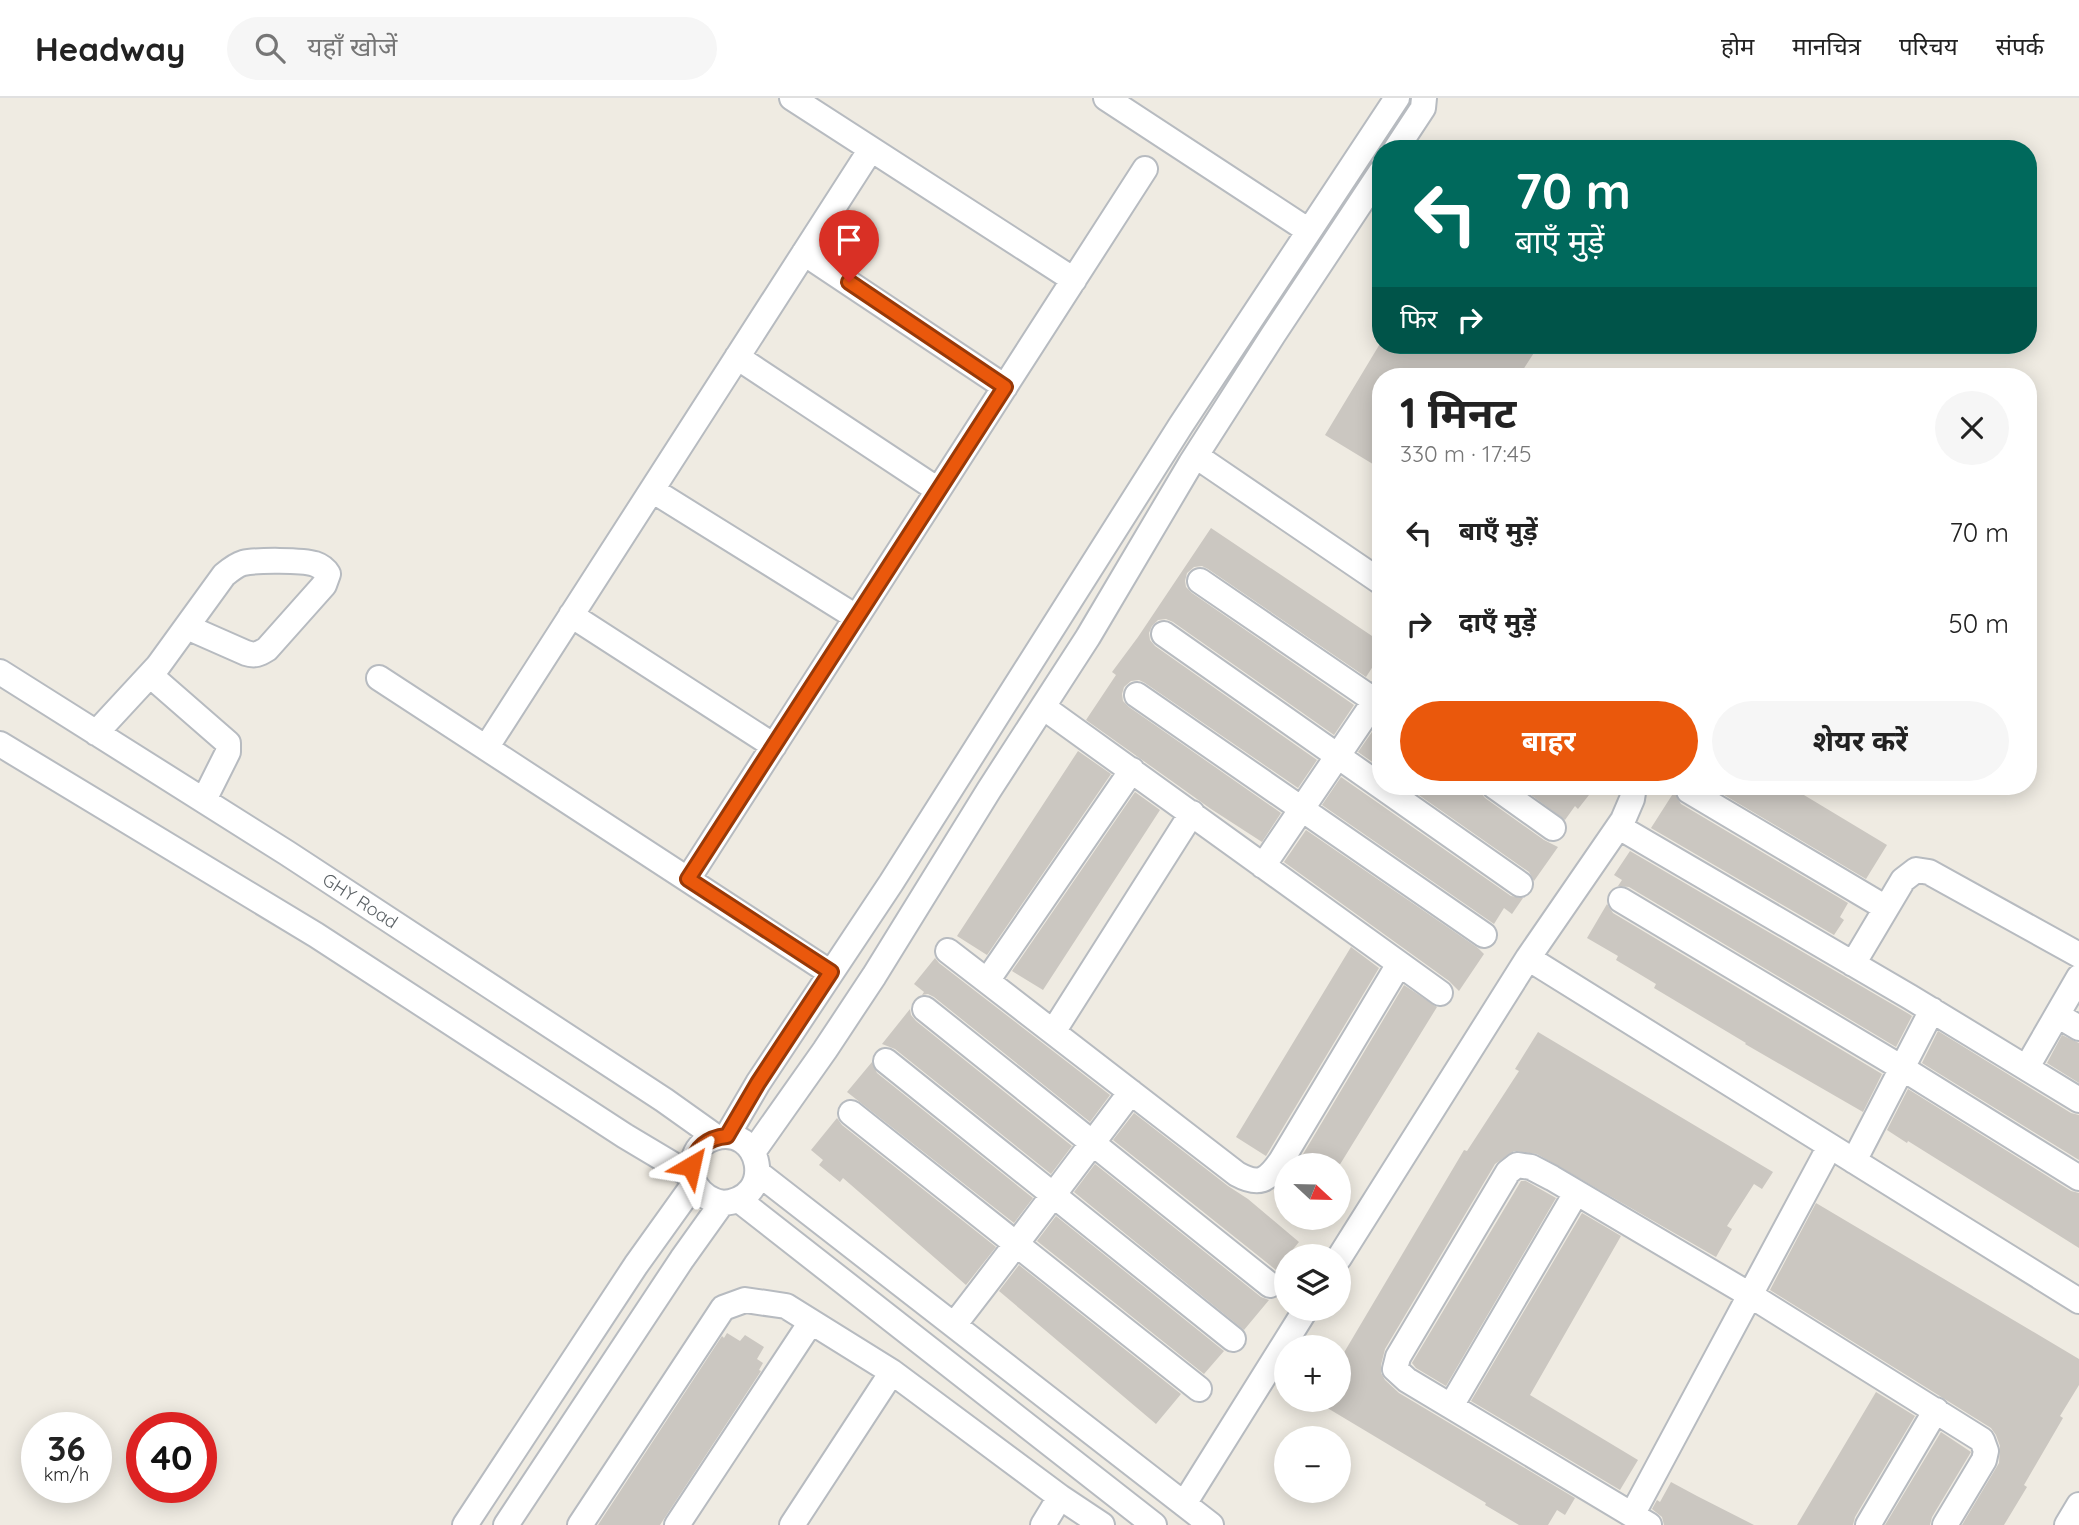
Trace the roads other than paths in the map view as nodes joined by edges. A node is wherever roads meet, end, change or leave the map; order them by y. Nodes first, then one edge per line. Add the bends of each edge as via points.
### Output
1 (792, 98) edge
2 (1106, 98) edge
3 (1396, 98) edge
4 (1424, 98) edge
5 (1402, 140) edge
6 (871, 149) junction
7 (1145, 169) dead end
8 (1372, 186) edge
9 (1309, 231) junction
10 (804, 253) junction
11 (1074, 280) junction
12 (737, 358) junction
13 (1005, 387) junction
14 (1196, 456) junction
15 (652, 490) junction
16 (939, 490) junction
17 (1372, 576) edge
18 (1200, 581) dead end
19 (571, 615) junction
20 (856, 617) junction
21 (187, 627) junction
22 (1164, 634) dead end
23 (0, 671) edge
24 (150, 675) junction
25 (379, 678) dead end
26 (1372, 694) edge
27 (1137, 695) dead end
28 (1043, 707) junction
29 (1372, 708) edge
30 (96, 733) junction
31 (0, 744) edge
32 (774, 746) junction
33 (486, 748) junction
34 (1337, 756) junction
35 (1132, 770) junction
36 (1372, 780) edge
37 (1393, 795) edge
38 (1507, 795) edge
39 (1633, 795) edge
40 (1696, 795) edge
41 (204, 800) junction
42 (1302, 809) junction
43 (1192, 813) junction
44 (1619, 827) junction
45 (1553, 828) dead end
46 (1263, 866) junction
47 (688, 879) junction
48 (1520, 884) dead end
49 (1621, 900) dead end
50 (1886, 908) junction
51 (1484, 934) dead end
52 (948, 951) dead end
53 (2079, 955) edge
54 (1528, 958) junction
55 (1399, 964) junction
56 (1853, 964) junction
57 (831, 972) junction
58 (2079, 977) edge
59 (987, 981) junction
60 (1440, 993) dead end
61 (925, 1009) dead end
62 (1933, 1010) junction
63 (2057, 1015) junction
64 (2079, 1028) edge
65 (1053, 1032) junction
66 (886, 1060) dead end
67 (2027, 1067) junction
68 (1902, 1068) junction
69 (1131, 1092) junction
70 (2079, 1100) edge
71 (851, 1113) dead end
72 (722, 1136) junction
73 (1092, 1144) junction
74 (1830, 1146) junction
75 (1854, 1161) junction
76 (755, 1163) junction
77 (2079, 1178) edge
78 (693, 1180) junction
79 (1054, 1193) junction
80 (1576, 1193) junction
81 (730, 1201) junction
82 (1348, 1244) edge
83 (1017, 1245) junction
84 (1270, 1285) dead end
85 (1750, 1295) junction
86 (2079, 1301) edge
87 (1298, 1321) edge
88 (811, 1322) junction
89 (954, 1325) junction
90 (1233, 1339) dead end
91 (891, 1372) junction
92 (1199, 1389) dead end
93 (1451, 1406) junction
94 (1936, 1410) junction
95 (1060, 1497) junction
96 (1184, 1504) junction
97 (2079, 1506) edge
98 (1640, 1520) edge
99 (465, 1525) edge
100 (506, 1525) edge
101 (580, 1525) edge
102 (677, 1525) edge
103 (792, 1525) edge
104 (1043, 1525) edge
105 (1102, 1525) edge
106 (1154, 1525) edge
107 (1210, 1525) edge
108 (1868, 1525) edge
109 (1945, 1525) edge
110 (2067, 1525) edge

1 - 6 street
2 - 9 street
3 - 9 street
4 - 5 street via 1423,108
6 - 10 street
6 - 11 street
7 - 11 street
8 - 14 street
9 - 57 street
10 - 12 street
10 - 13 street
11 - 13 street
12 - 15 street
12 - 16 street
13 - 16 street
14 - 17 street
14 - 28 street
15 - 19 street
15 - 20 street
16 - 20 street
18 - 26 street
19 - 32 street
19 - 33 street
20 - 32 street
21 - 21 street via 224,575 243,564 308,563 328,574 324,585 259,654 246,653
21 - 24 street
22 - 34 street
23 - 30 street, GHY Road
24 - 30 street
24 - 41 street via 228,743
25 - 33 street
27 - 42 street
28 - 35 street
28 - 76 street
29 - 34 street
30 - 41 street, GHY Road
31 - 78 street via 316,935
32 - 47 street
33 - 47 street
34 - 36 street
34 - 42 street
35 - 43 street
35 - 59 street
37 - 48 street
38 - 45 street
39 - 44 street
40 - 50 street
41 - 72 street, GHY Road
42 - 46 street
42 - 51 street
43 - 46 street
43 - 65 street
44 - 54 street
44 - 56 street
46 - 55 street
47 - 57 street
49 - 68 street
50 - 53 street via 1903,880 1916,870 1924,871
50 - 56 street
52 - 59 street
54 - 74 street
54 - 82 street
55 - 60 street
55 - 69 street via 1268,1178 1259,1181 1237,1174
56 - 62 street
57 - 72 street
58 - 63 street
59 - 65 street
61 - 73 street
62 - 67 street
62 - 68 street
63 - 64 street
63 - 67 street
65 - 69 street
66 - 79 street
67 - 70 street
68 - 75 street
68 - 77 street
69 - 73 street
71 - 83 street
72 - 76 street via 746,1144
72 - 78 street via 707,1141 694,1156
73 - 79 street
73 - 84 street
74 - 75 street
74 - 85 street
75 - 86 street
76 - 81 street via 755,1184 748,1193
76 - 89 street
78 - 81 street via 706,1197
78 - 99 street
79 - 83 street
79 - 90 street
80 - 85 street
80 - 93 street
80 - 93 street via 1531,1167 1513,1167 1398,1357 1398,1373
81 - 100 street via 682,1259
81 - 106 street
83 - 89 street
83 - 92 street
85 - 94 street
85 - 98 street
87 - 96 street
88 - 91 street
88 - 101 street via 786,1306 744,1300 723,1308
88 - 102 street
89 - 96 street
91 - 95 street
91 - 103 street
93 - 98 street
94 - 108 street
94 - 109 street via 1982,1440 1986,1451
95 - 104 street
95 - 105 street
96 - 107 street
97 - 110 street

